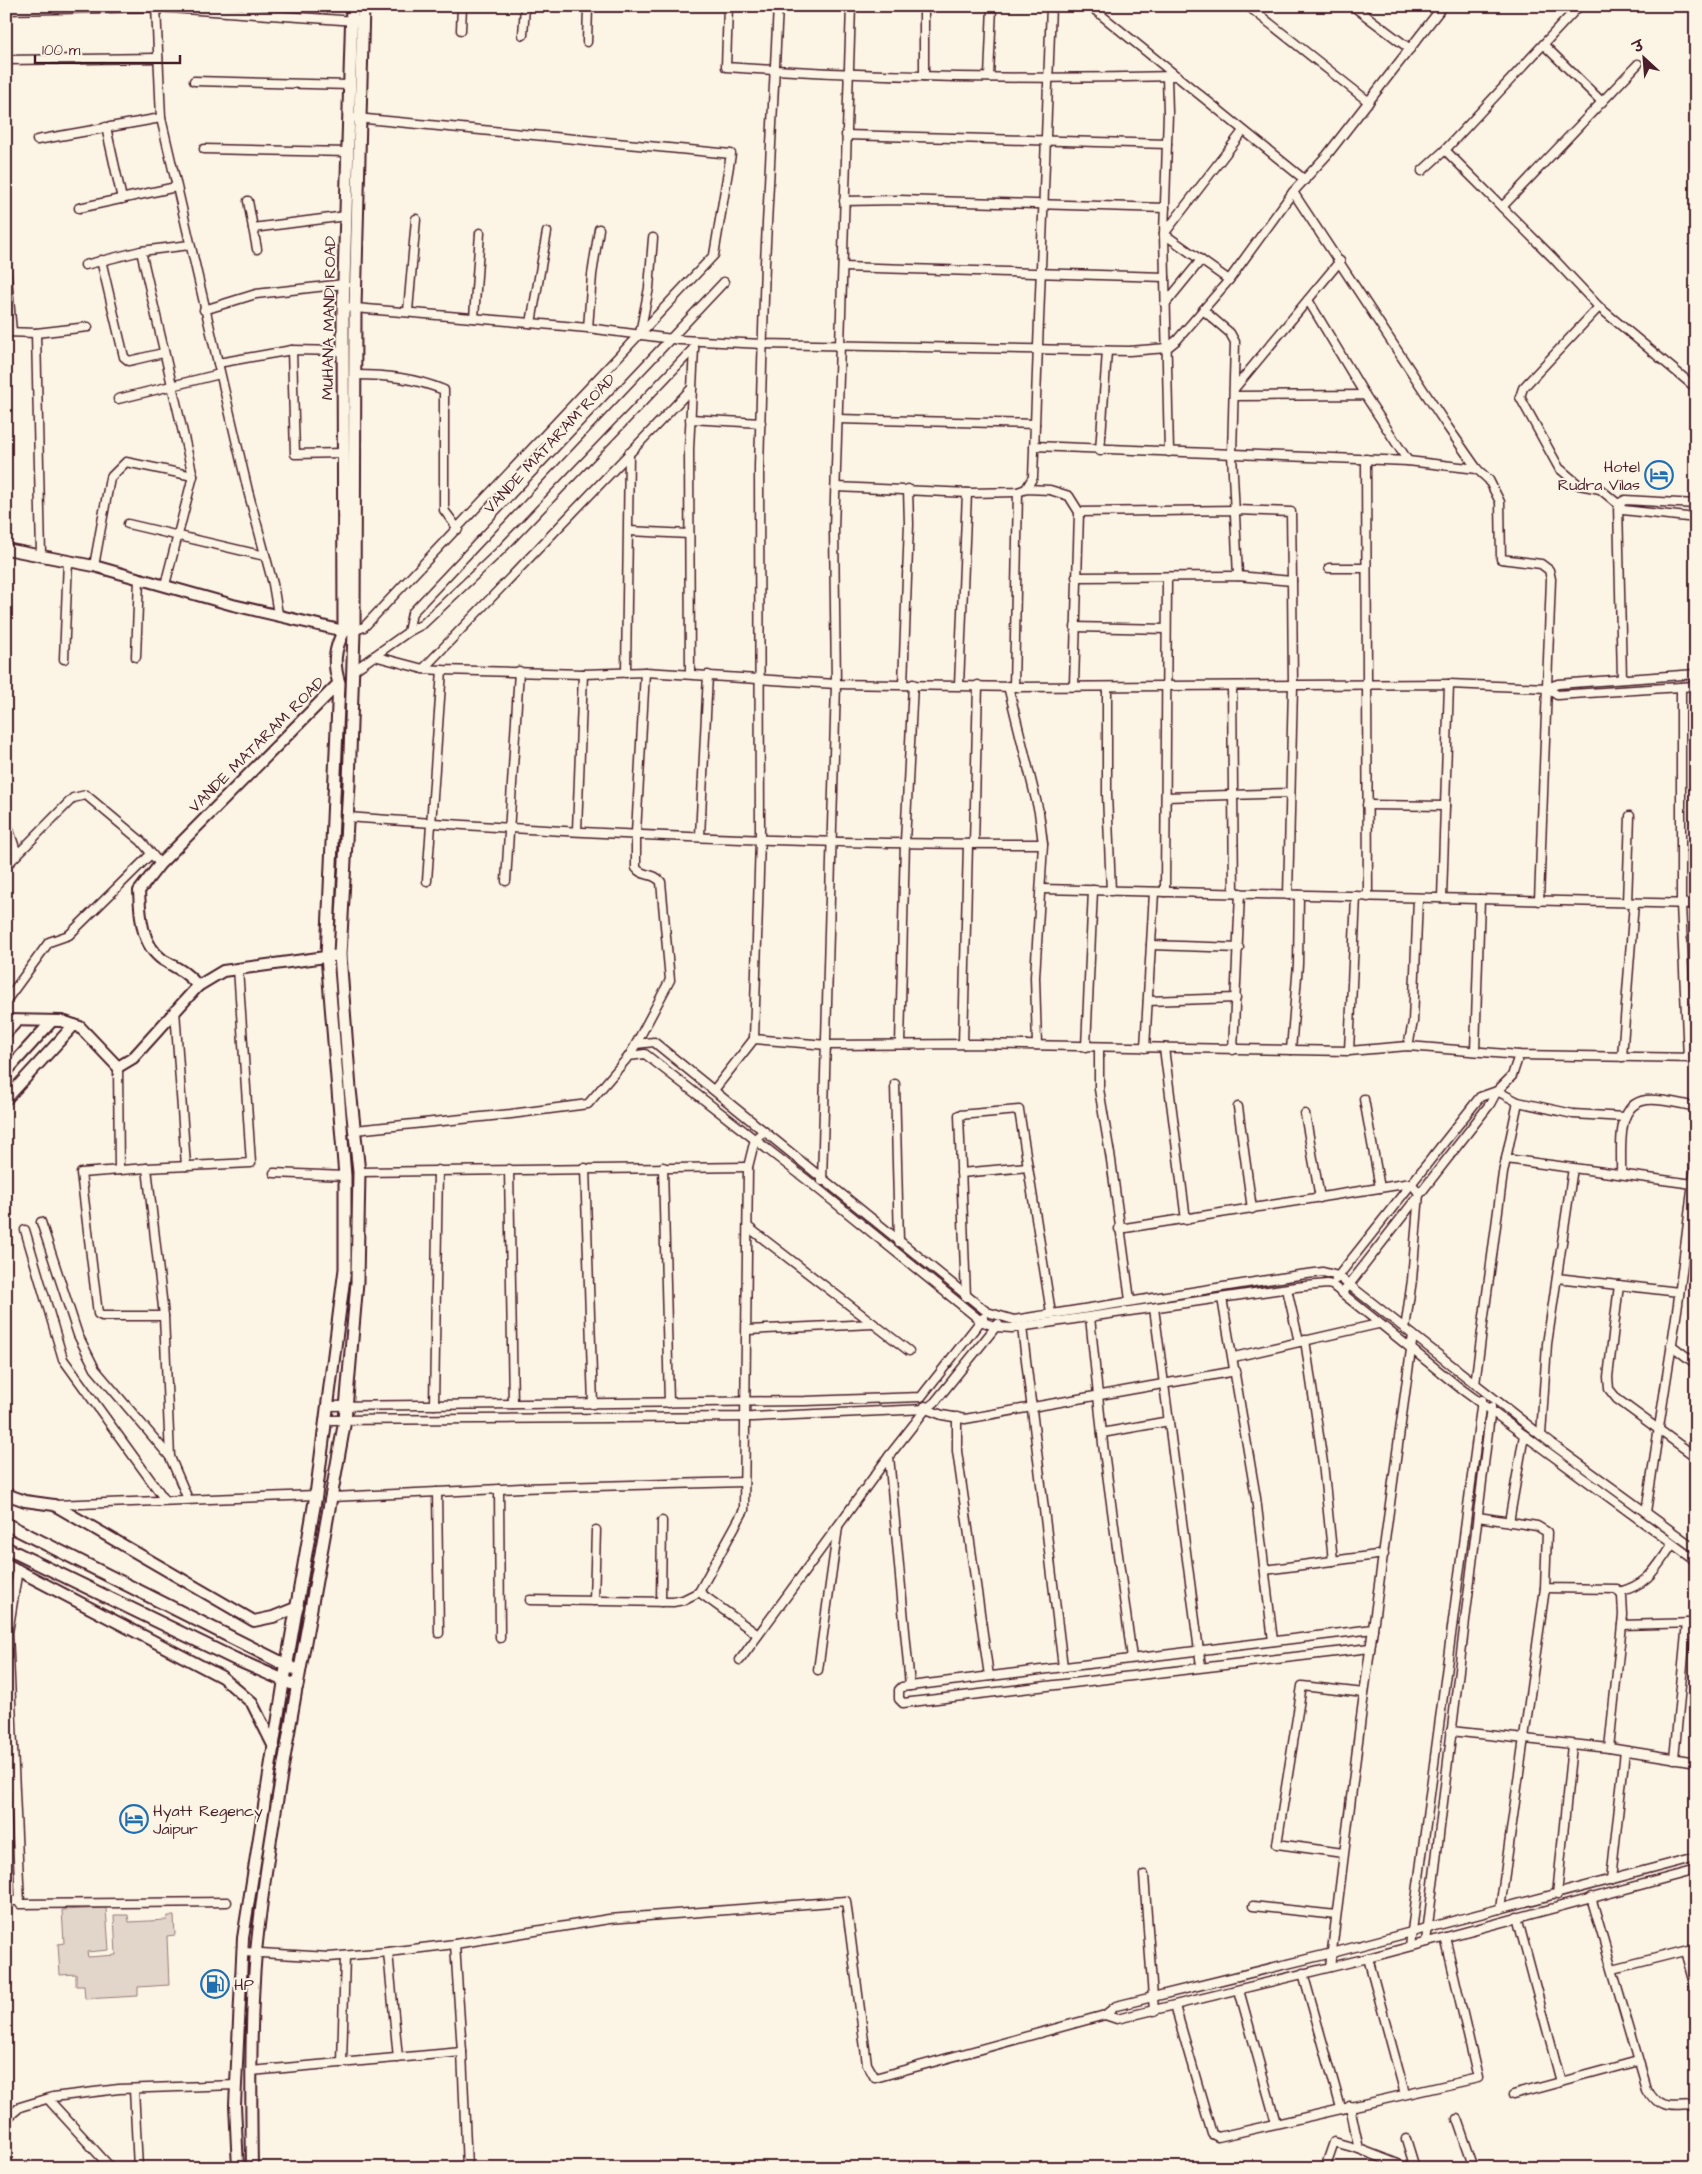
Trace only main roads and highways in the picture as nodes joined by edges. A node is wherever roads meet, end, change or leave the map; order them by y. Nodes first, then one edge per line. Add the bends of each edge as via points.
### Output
1 (352, 6) edge
2 (363, 6) edge
3 (357, 21) junction
4 (354, 118) junction
5 (349, 632) junction
6 (353, 671) junction
7 (339, 683) junction
8 (6, 1524) edge
9 (6, 1548) edge
10 (287, 1665) junction
11 (300, 1673) junction
12 (284, 1680) junction

1 - 3 main road, MUHANA MANDI ROAD
2 - 3 main road
3 - 4 main road
3 - 4 main road, MUHANA MANDI ROAD via 350,85
4 - 5 main road via 355,375
4 - 5 main road, MUHANA MANDI ROAD via 348,152 343,306 343,453
5 - 6 main road
5 - 7 main road via 335,650 334,666
6 - 7 main road, VANDE MATARAM ROAD
6 - 11 main road via 340,955 359,1172 357,1282 345,1420
7 - 10 main road via 327,956 345,1176 345,1269 327,1420
8 - 10 main road
9 - 12 main road
10 - 11 main road
10 - 12 main road
11 - 12 main road via 297,1686

